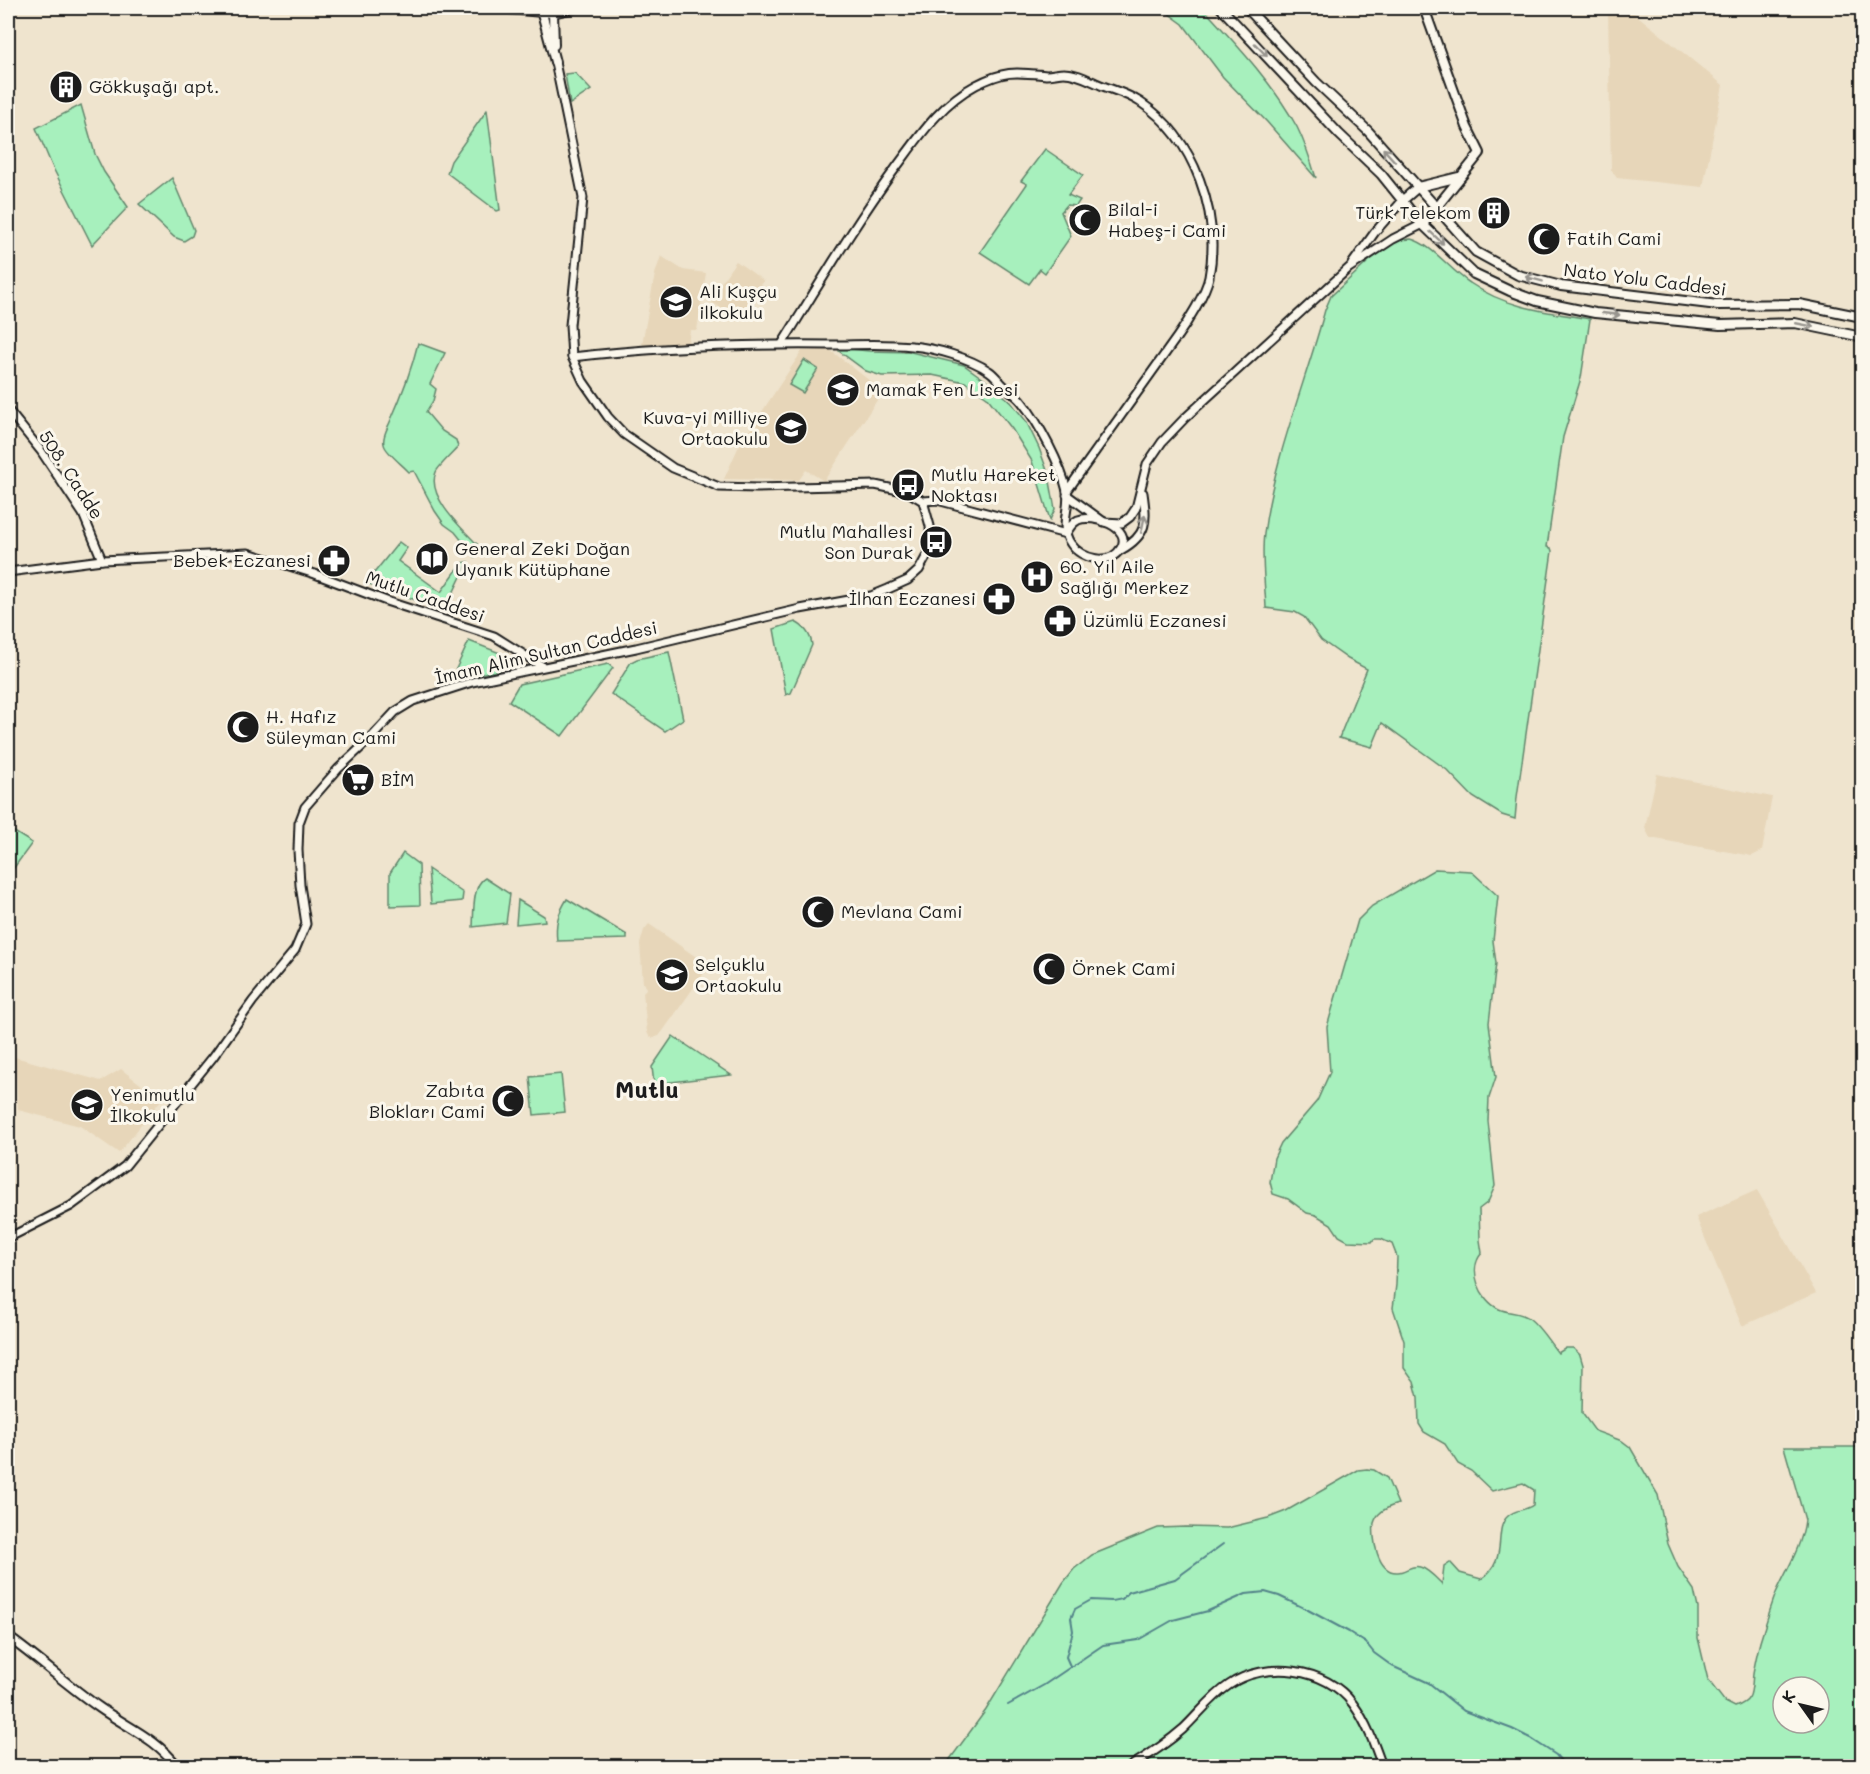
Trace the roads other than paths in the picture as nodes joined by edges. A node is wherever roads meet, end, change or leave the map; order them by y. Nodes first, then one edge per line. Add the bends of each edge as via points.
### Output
1 (498, 8) edge
2 (573, 8) edge
3 (1221, 8) edge
4 (1247, 8) edge
5 (1424, 8) edge
6 (542, 12) junction
7 (553, 13) junction
8 (555, 62) junction
9 (1460, 177) junction
10 (1418, 187) junction
11 (1403, 200) junction
12 (1437, 208) junction
13 (1423, 224) junction
14 (1349, 268) junction
15 (1863, 317) edge
16 (1863, 337) edge
17 (782, 344) junction
18 (572, 357) junction
19 (8, 410) edge
20 (1142, 488) junction
21 (1067, 493) junction
22 (923, 501) junction
23 (1104, 522) junction
24 (1066, 534) junction
25 (1120, 550) junction
26 (102, 560) junction
27 (8, 572) edge
28 (542, 666) junction
29 (8, 1238) edge
30 (8, 1637) edge
31 (177, 1767) edge
32 (1131, 1767) edge
33 (1383, 1767) edge

1 - 6 main road
2 - 7 main road
3 -> 11 main road
10 -> 4 main road, Nato Yolu Caddesi
5 - 9 main road via 1480,153
6 - 7 main road
6 - 8 main road
7 - 8 main road
8 - 18 street via 583,198 570,325
9 - 10 main road
9 - 12 main road
10 - 11 main road
10 - 12 main road, Nato Yolu Caddesi
11 - 13 main road
11 - 14 street
12 - 13 main road
15 -> 12 main road, Nato Yolu Caddesi via 1800,304 1727,306 1561,286 1518,275 1476,252
13 - 14 street
13 -> 16 main road via 1474,274 1537,301 1596,313 1696,324 1795,323
14 - 20 street via 1162,442 1147,464
17 - 18 street via 634,350
17 - 21 street via 912,346 956,356 989,371 1021,400 1034,420 1046,439
17 - 21 street via 870,204 912,144 949,104 999,74 1065,73 1125,93 1159,117 1182,142 1205,192 1213,240 1209,280 1189,320
18 - 22 street via 583,381 624,434 673,468 694,477 719,487 874,485 908,492
19 - 26 street, 508. Cadde via 83,514
20 - 23 street via 1137,508 1130,517 1122,522
25 -> 20 street via 1140,537 1145,524
21 - 23 street
21 - 24 street
22 - 24 street via 937,500
22 - 28 street, İmam Alim Sultan Caddesi via 931,548 919,570 888,589 871,596
23 - 24 street via 1085,518 1076,521
23 - 25 street via 1124,540
24 - 25 street via 1075,548 1093,559 1108,559
26 - 27 street, Mutlu Caddesi
26 - 28 street, Mutlu Caddesi via 248,553 494,636
28 - 29 street, İmam Alim Sultan Caddesi via 413,701 395,712 338,769 305,807 299,823 300,885 306,924 295,950 125,1166 71,1206
30 - 31 main road via 99,1708 167,1752
32 - 33 street via 1162,1747 1232,1683 1268,1670 1304,1673 1341,1692 1360,1714

